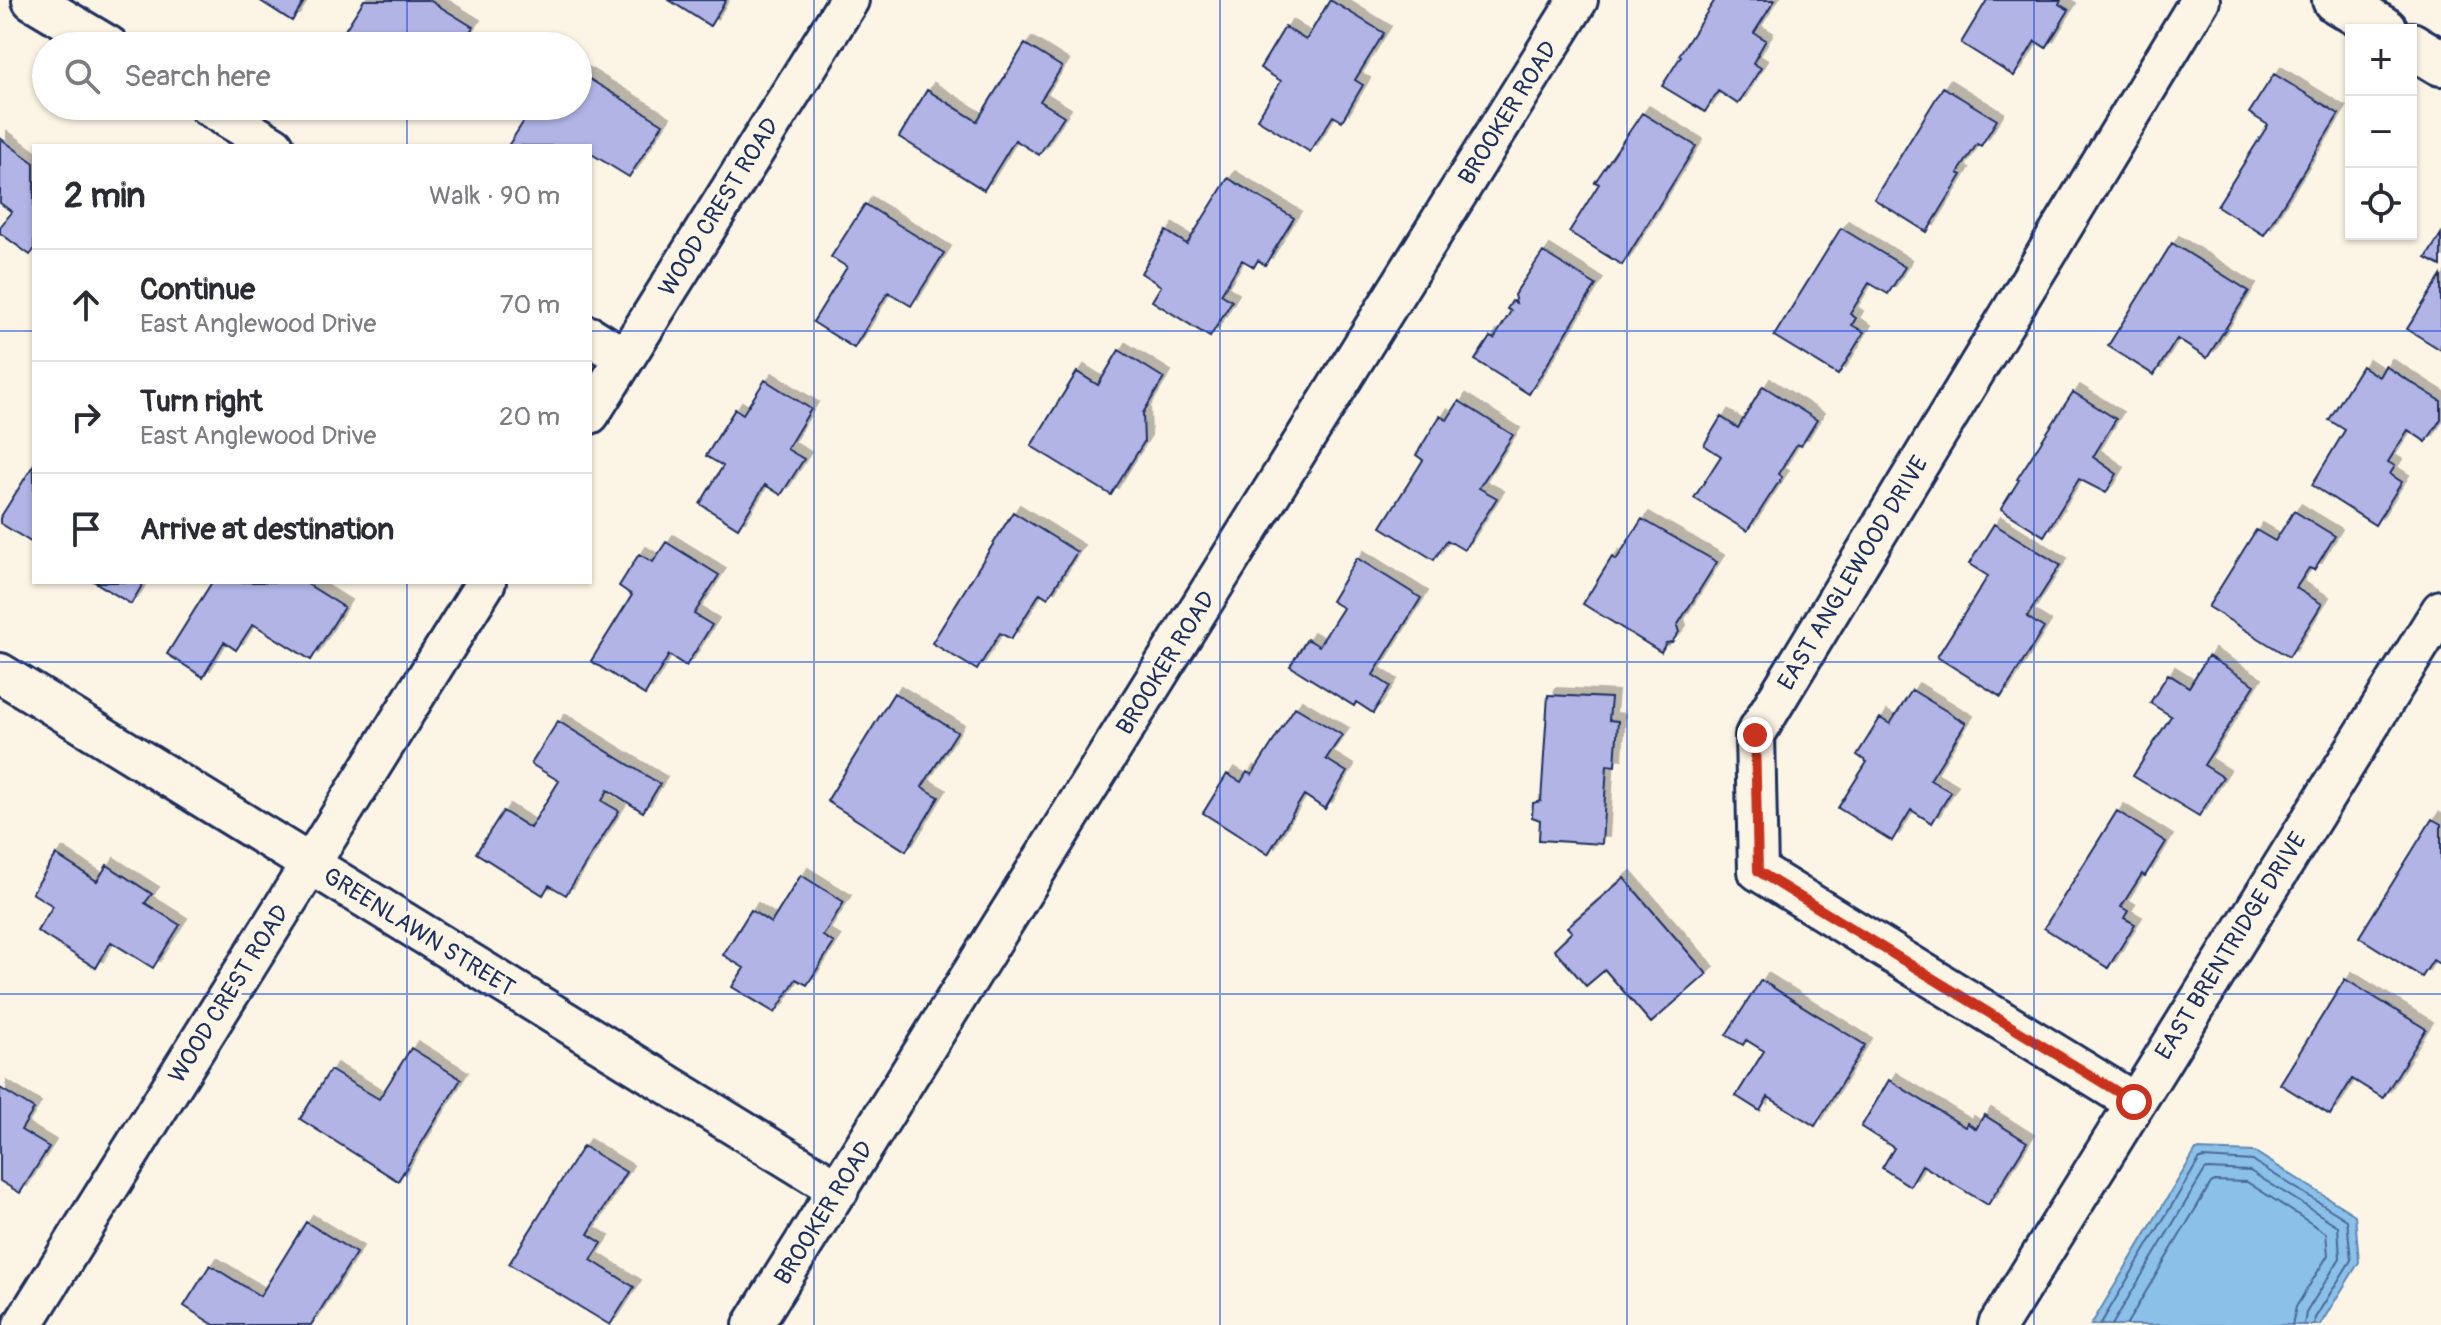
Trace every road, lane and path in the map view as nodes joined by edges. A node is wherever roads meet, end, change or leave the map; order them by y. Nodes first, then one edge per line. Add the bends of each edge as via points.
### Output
1 (32, 0) edge
2 (849, 0) edge
3 (1578, 0) edge
4 (2200, 0) edge
5 (2335, 0) edge
6 (2375, 24) edge
7 (86, 32) edge
8 (2417, 49) edge
9 (2441, 63) edge
10 (231, 120) edge
11 (271, 144) edge
12 (592, 337) edge
13 (625, 358) junction
14 (592, 411) edge
15 (485, 584) edge
16 (2441, 610) edge
17 (0, 673) edge
18 (310, 865) junction
19 (2134, 1102) junction
20 (839, 1190) junction
21 (23, 1325) edge
22 (753, 1325) edge
23 (1998, 1325) edge

1 - 7 street
2 - 13 street, WOOD CREST ROAD
3 - 20 street, BROOKER ROAD
4 - 19 street, EAST ANGLEWOOD DRIVE via 1755,735 1758,871
5 - 6 street
8 - 9 street
10 - 11 street
12 - 13 street
13 - 14 street, WOOD CREST ROAD
15 - 18 street, WOOD CREST ROAD
16 - 19 street, EAST BRENTRIDGE DRIVE
17 - 18 street, GREENLAWN STREET
18 - 20 street, GREENLAWN STREET
18 - 21 street, WOOD CREST ROAD
19 - 23 street, EAST BRENTRIDGE DRIVE
20 - 22 street, BROOKER ROAD

